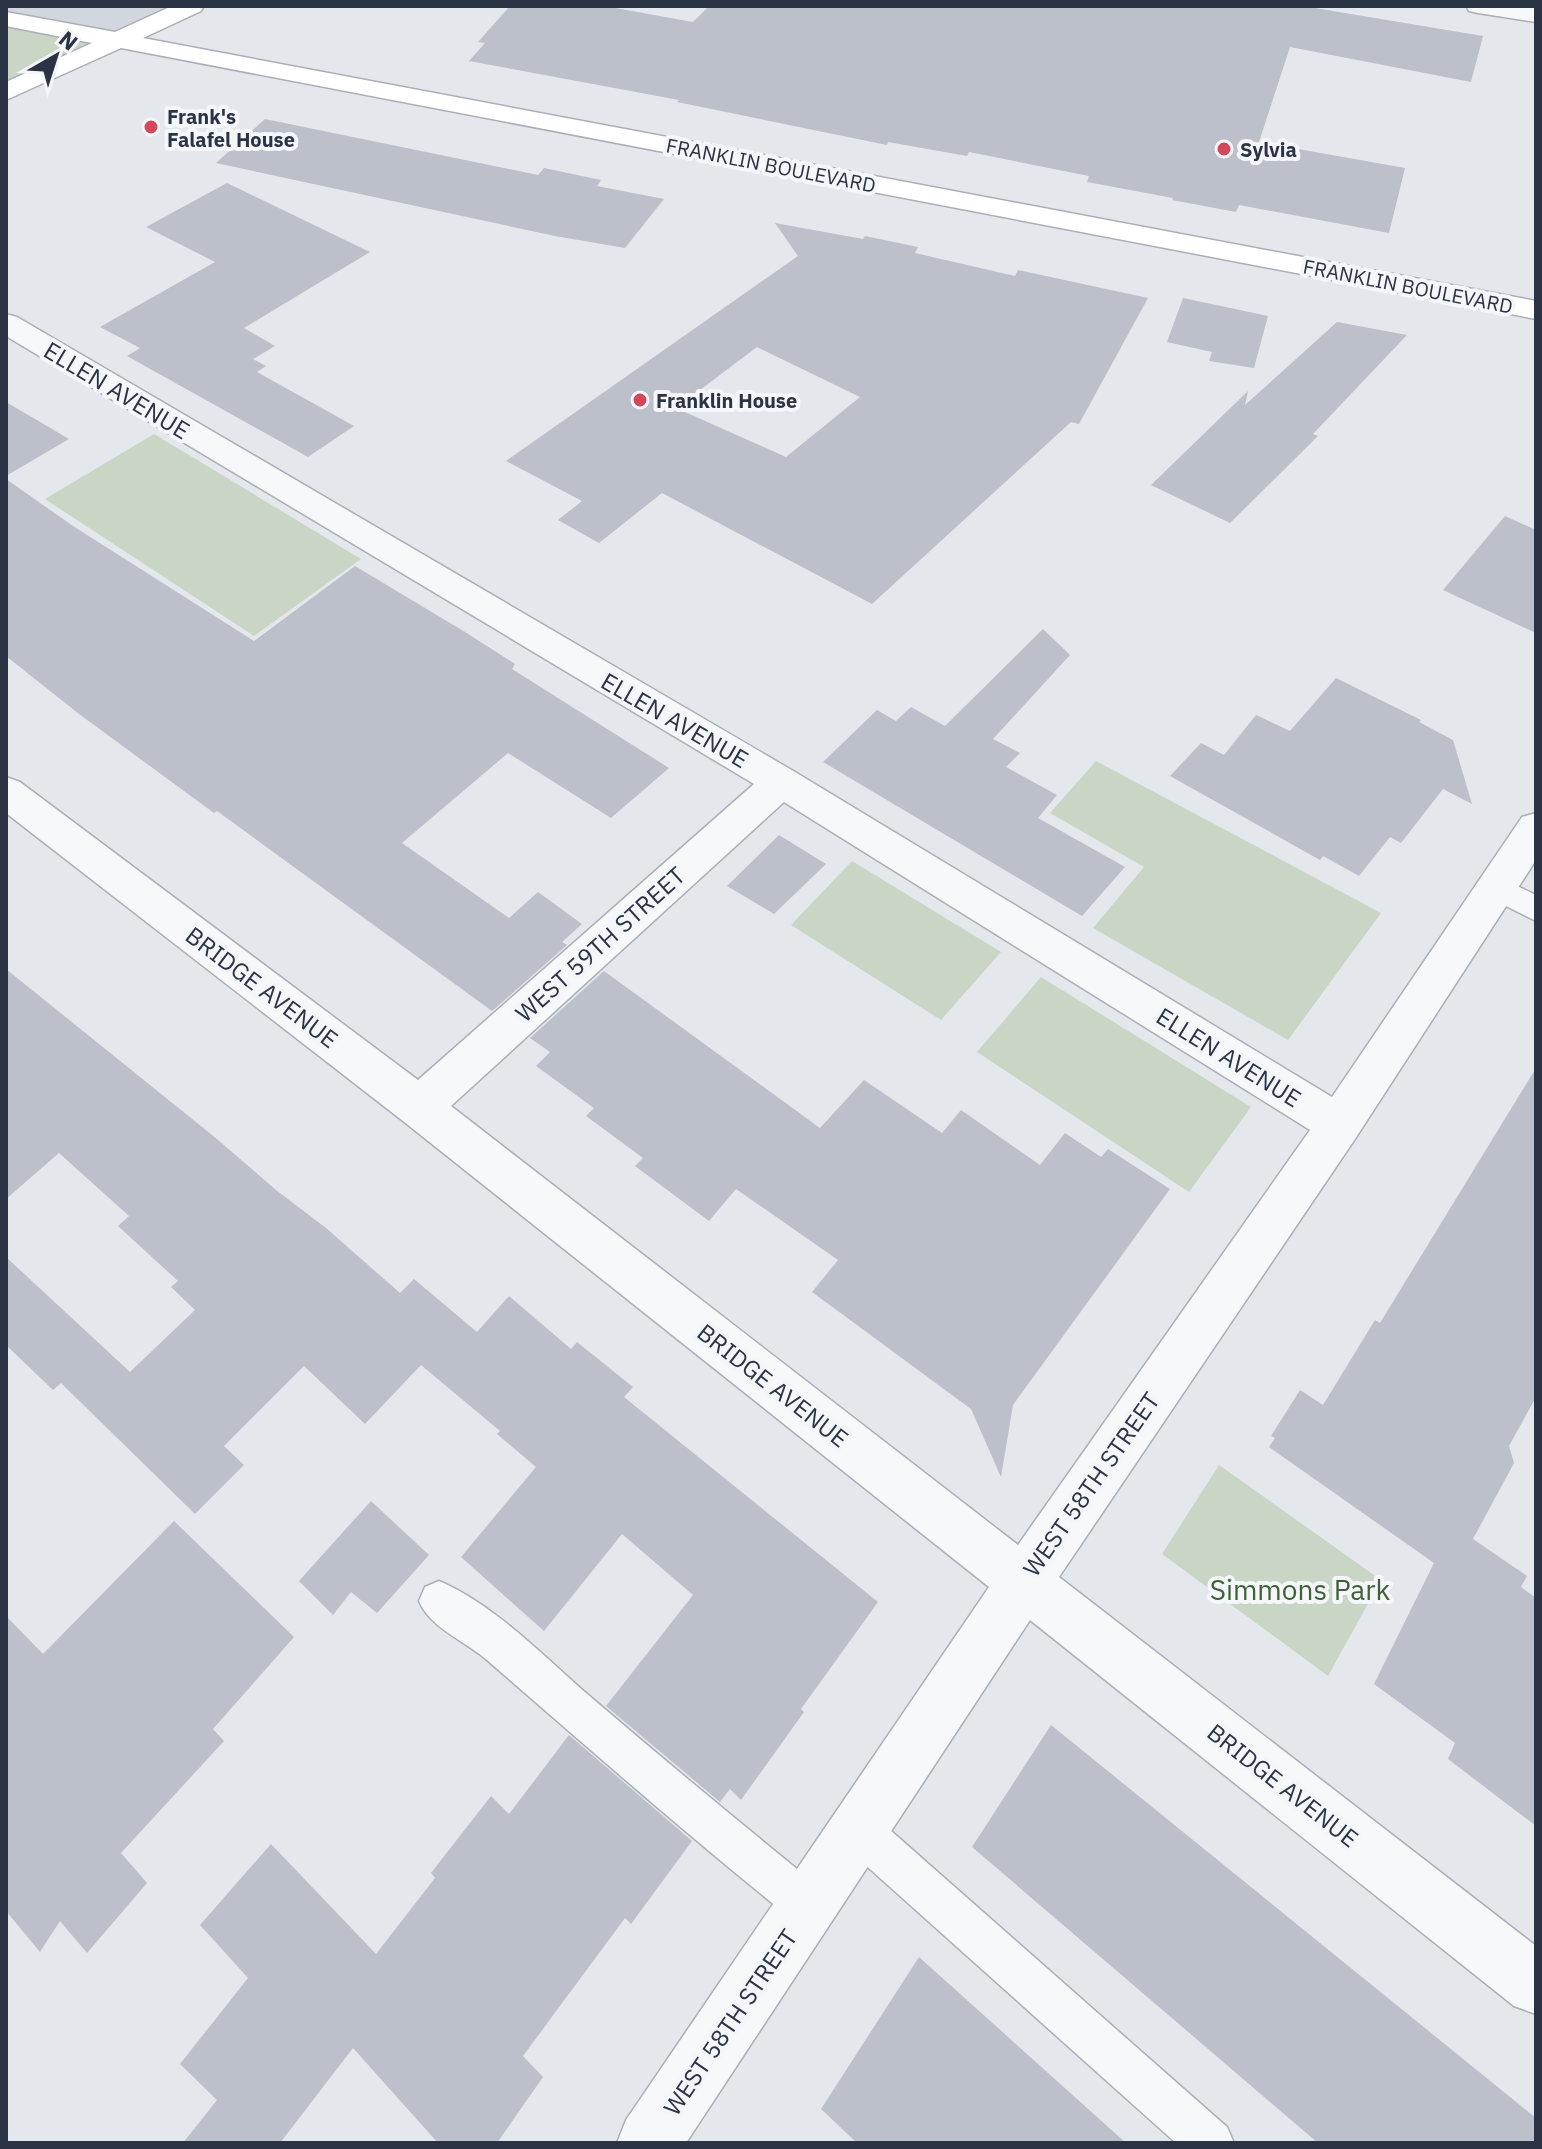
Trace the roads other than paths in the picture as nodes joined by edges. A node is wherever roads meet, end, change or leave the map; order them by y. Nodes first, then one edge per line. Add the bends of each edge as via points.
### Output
1 (192, 6) edge
2 (1478, 6) edge
3 (1536, 15) edge
4 (6, 19) edge
5 (118, 40) junction
6 (6, 92) edge
7 (1536, 310) edge
8 (6, 323) edge
9 (781, 782) junction
10 (6, 792) edge
11 (1536, 828) edge
12 (1496, 888) junction
13 (1536, 909) edge
14 (419, 1107) junction
15 (1339, 1125) junction
16 (1024, 1582) junction
17 (439, 1601) dead end
18 (858, 1830) junction
19 (808, 1905) junction
20 (1536, 1984) edge
21 (649, 2143) edge
22 (1211, 2143) edge

1 - 5 street
2 - 3 street
4 - 5 street, FRANKLIN BOULEVARD
5 - 6 street
5 - 7 street, FRANKLIN BOULEVARD
8 - 9 street, ELLEN AVENUE
9 - 14 street, WEST 59TH STREET
9 - 15 street, ELLEN AVENUE
10 - 14 street, BRIDGE AVENUE
11 - 12 street, WEST 58TH STREET
12 - 13 lane
12 - 15 street, WEST 58TH STREET
14 - 16 street, BRIDGE AVENUE
15 - 16 street, WEST 58TH STREET
16 - 18 street, WEST 58TH STREET
16 - 20 street, BRIDGE AVENUE
17 - 19 lane via 489,1636
18 - 19 street, WEST 58TH STREET
18 - 22 lane
19 - 21 street, WEST 58TH STREET

